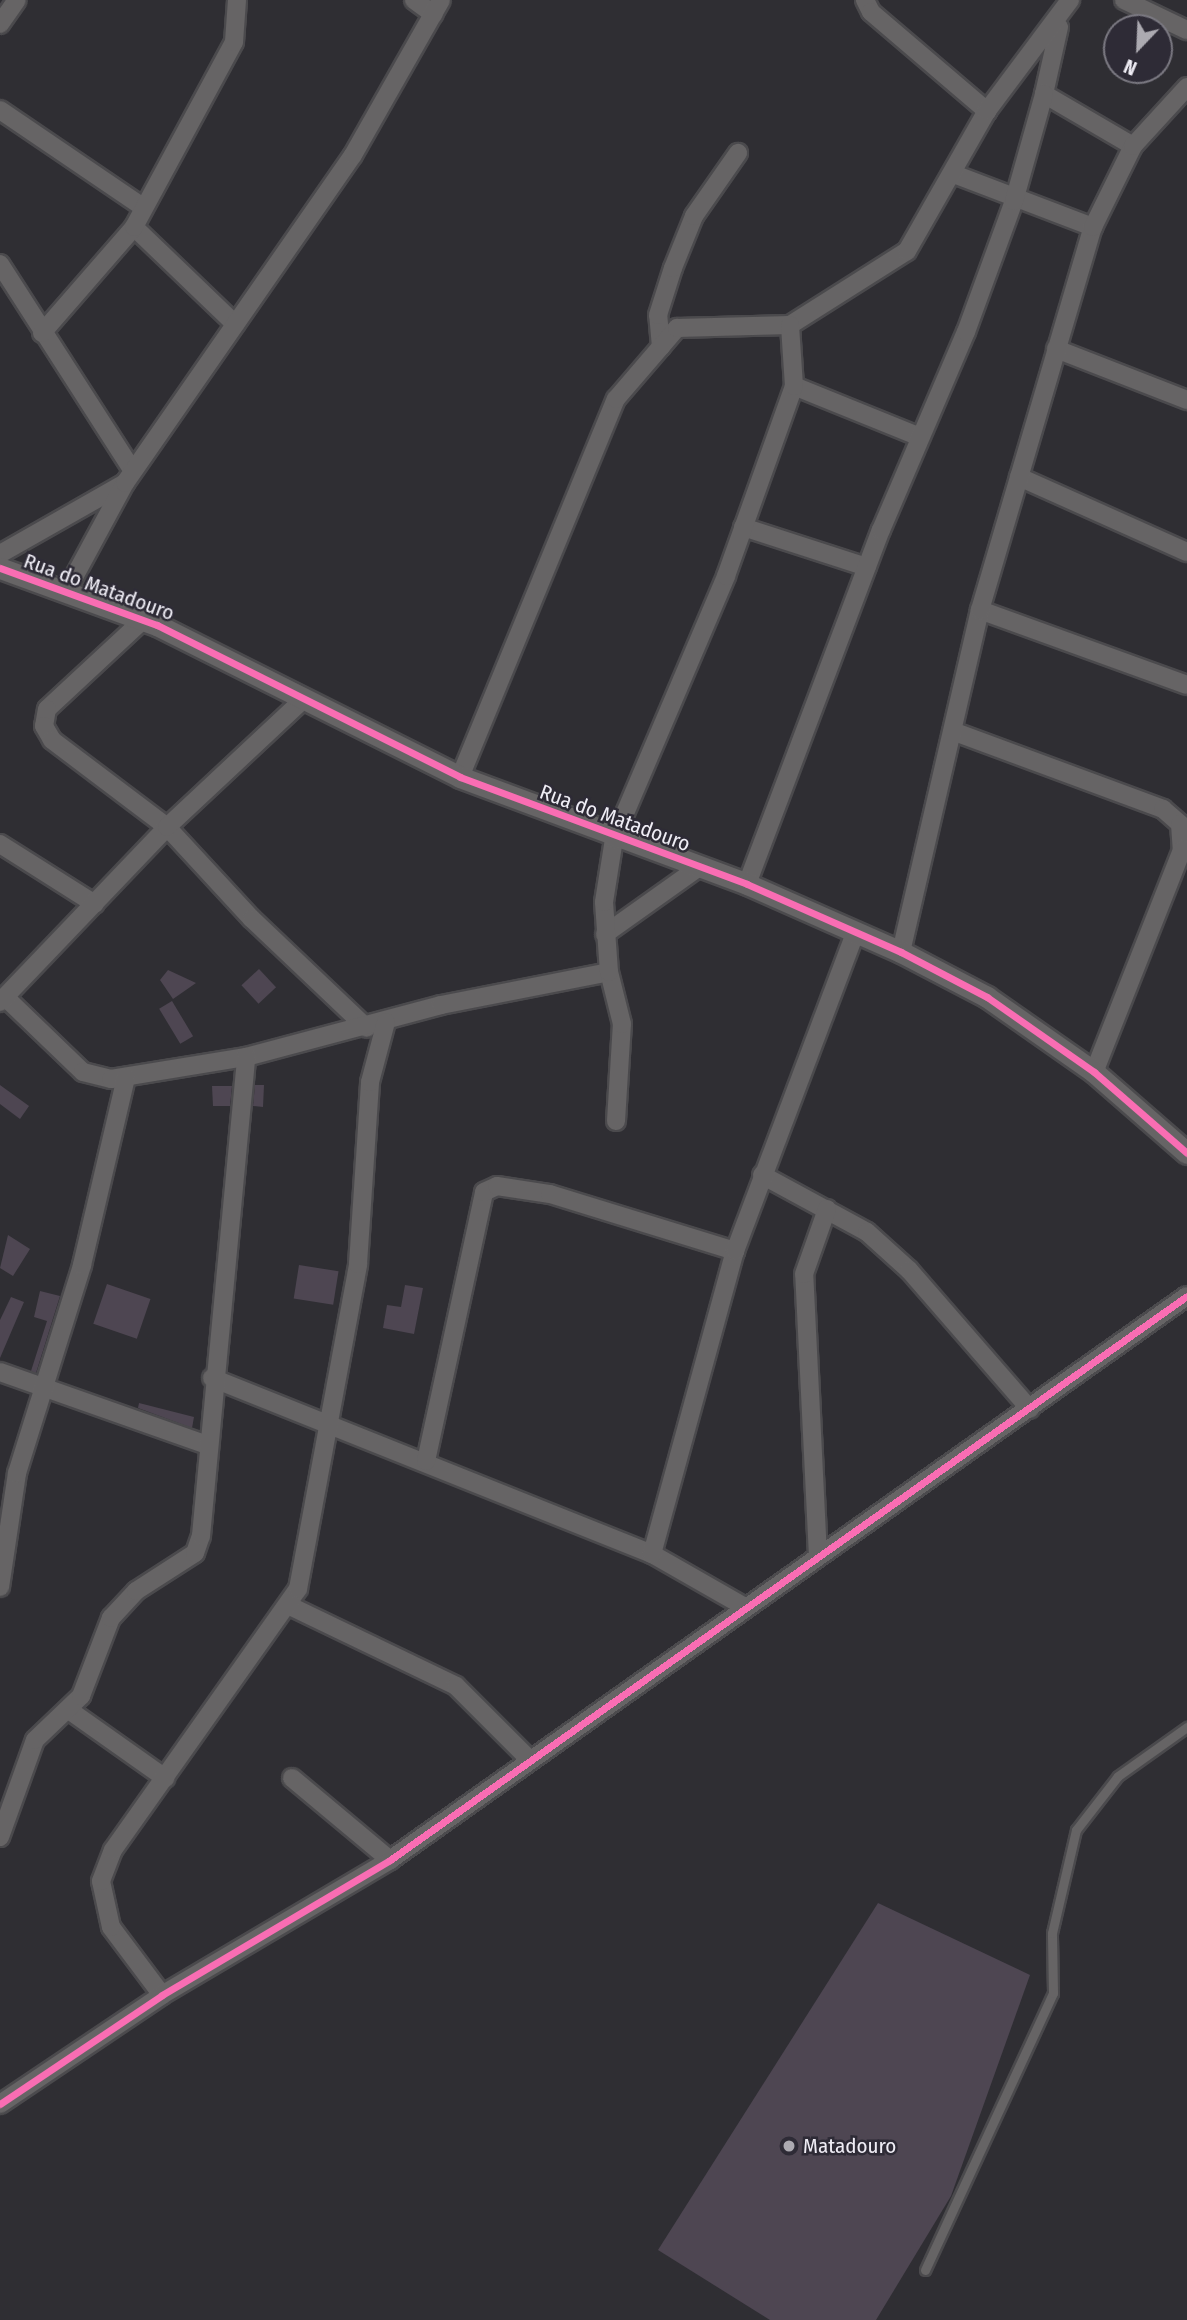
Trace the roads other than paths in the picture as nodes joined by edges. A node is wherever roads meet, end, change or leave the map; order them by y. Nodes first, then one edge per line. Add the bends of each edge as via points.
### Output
1 (17, 0) edge
2 (237, 0) edge
3 (414, 0) edge
4 (865, 0) edge
5 (1070, 0) edge
6 (1124, 0) edge
7 (437, 7) edge
8 (1060, 22) junction
9 (0, 24) edge
10 (1187, 30) edge
11 (1187, 87) edge
12 (1044, 94) junction
13 (0, 110) edge
14 (987, 111) junction
15 (1133, 146) junction
16 (738, 153) dead end
17 (954, 174) junction
18 (1014, 201) junction
19 (141, 206) junction
20 (134, 227) junction
21 (1093, 227) junction
22 (0, 264) edge
23 (235, 324) junction
24 (790, 325) junction
25 (42, 334) junction
26 (661, 347) junction
27 (1056, 349) junction
28 (794, 386) junction
29 (1187, 400) edge
30 (918, 436) junction
31 (129, 476) junction
32 (1019, 477) junction
33 (743, 527) junction
34 (1187, 552) edge
35 (0, 554) edge
36 (867, 567) junction
37 (0, 568) edge
38 (66, 592) junction
39 (981, 610) junction
40 (144, 619) junction
41 (1187, 685) edge
42 (304, 699) junction
43 (955, 732) junction
44 (460, 777) junction
45 (167, 827) junction
46 (614, 839) junction
47 (0, 844) edge
48 (698, 868) junction
49 (747, 884) junction
50 (95, 904) junction
51 (855, 933) junction
52 (605, 934) junction
53 (901, 951) junction
54 (609, 972) junction
55 (3, 1000) edge
56 (386, 1022) junction
57 (367, 1028) junction
58 (246, 1057) junction
59 (1094, 1072) junction
60 (126, 1077) junction
61 (616, 1121) dead end
62 (1187, 1153) edge
63 (762, 1175) junction
64 (827, 1209) junction
65 (735, 1251) junction
66 (1187, 1296) edge
67 (0, 1372) edge
68 (212, 1378) junction
69 (43, 1391) junction
70 (1030, 1409) junction
71 (330, 1422) junction
72 (207, 1445) junction
73 (426, 1461) junction
74 (652, 1554) junction
75 (818, 1556) junction
76 (0, 1587) edge
77 (290, 1606) junction
78 (743, 1606) junction
79 (69, 1710) junction
80 (1187, 1727) edge
81 (530, 1760) junction
82 (165, 1778) junction
83 (292, 1778) dead end
84 (7, 1789) edge
85 (0, 1837) edge
86 (390, 1860) junction
87 (162, 1995) junction
88 (0, 2104) edge
89 (925, 2270) dead end

1 - 9 street
2 - 19 street via 234,42
3 - 7 street
4 - 14 street via 870,12
5 - 8 street
6 - 10 street
7 - 23 street via 353,155
8 - 12 street
8 - 14 street
11 - 15 street
12 - 15 street
12 - 18 street
13 - 19 street
14 - 17 street
15 - 21 street
16 - 26 street via 694,216 673,268 658,315
17 - 18 street
17 - 24 street via 907,251
18 - 21 street
18 - 30 street via 966,332
19 - 20 street
20 - 23 street
20 - 25 street
21 - 27 street
22 - 25 street
23 - 31 street
24 - 26 street via 701,323 677,327
24 - 28 street
25 - 31 street
26 - 44 street via 611,411
27 - 29 street
27 - 32 street
28 - 30 street
28 - 33 street
30 - 36 street
31 - 35 street
31 - 38 street
32 - 34 street
32 - 39 street
33 - 36 street
33 - 46 street
36 - 49 street
37 - 38 street, Rua do Matadouro
38 - 40 street, Rua do Matadouro
39 - 41 street
39 - 43 street
40 - 42 street, Rua do Matadouro
40 - 45 street via 43,720 52,740
42 - 44 street, Rua do Matadouro
42 - 45 street
43 - 53 street
43 - 59 street via 1163,809 1180,824 1182,850
44 - 46 street, Rua do Matadouro
45 - 50 street
45 - 57 street via 252,919
46 - 48 street, Rua do Matadouro
46 - 52 street
47 - 50 street
48 - 49 street, Rua do Matadouro
48 - 52 street
49 - 51 street, Rua do Matadouro
50 - 55 street
51 - 53 street, Rua do Matadouro
51 - 63 street
52 - 54 street
53 - 59 street, Rua do Matadouro via 987,997
54 - 56 street via 441,1005
54 - 61 street via 622,1024
55 - 60 street via 83,1072
56 - 57 street
56 - 71 street via 370,1082 358,1264
57 - 58 street
58 - 60 street
58 - 68 street
59 - 62 street, Rua do Matadouro
60 - 69 street via 82,1265
63 - 64 street
63 - 65 street
64 - 70 street via 867,1232 909,1270
64 - 75 street via 804,1274
65 - 73 street via 550,1194 497,1186 484,1192
65 - 74 street
66 - 70 street
67 - 69 street
68 - 71 street
68 - 72 street
69 - 72 street
69 - 76 street via 17,1474
70 - 75 street
71 - 73 street
71 - 77 street via 313,1533
72 - 79 street via 195,1553 136,1591 111,1618 81,1696
73 - 74 street
74 - 78 street
75 - 78 street
77 - 81 street via 456,1686
77 - 82 street
78 - 81 street
79 - 82 street
79 - 84 street via 35,1740
80 - 89 lane via 1118,1776 1076,1830 1052,1933 1053,1993
81 - 86 street
82 - 87 street via 113,1850 101,1892 111,1927
83 - 86 street
84 - 85 street
86 - 87 street
87 - 88 street

